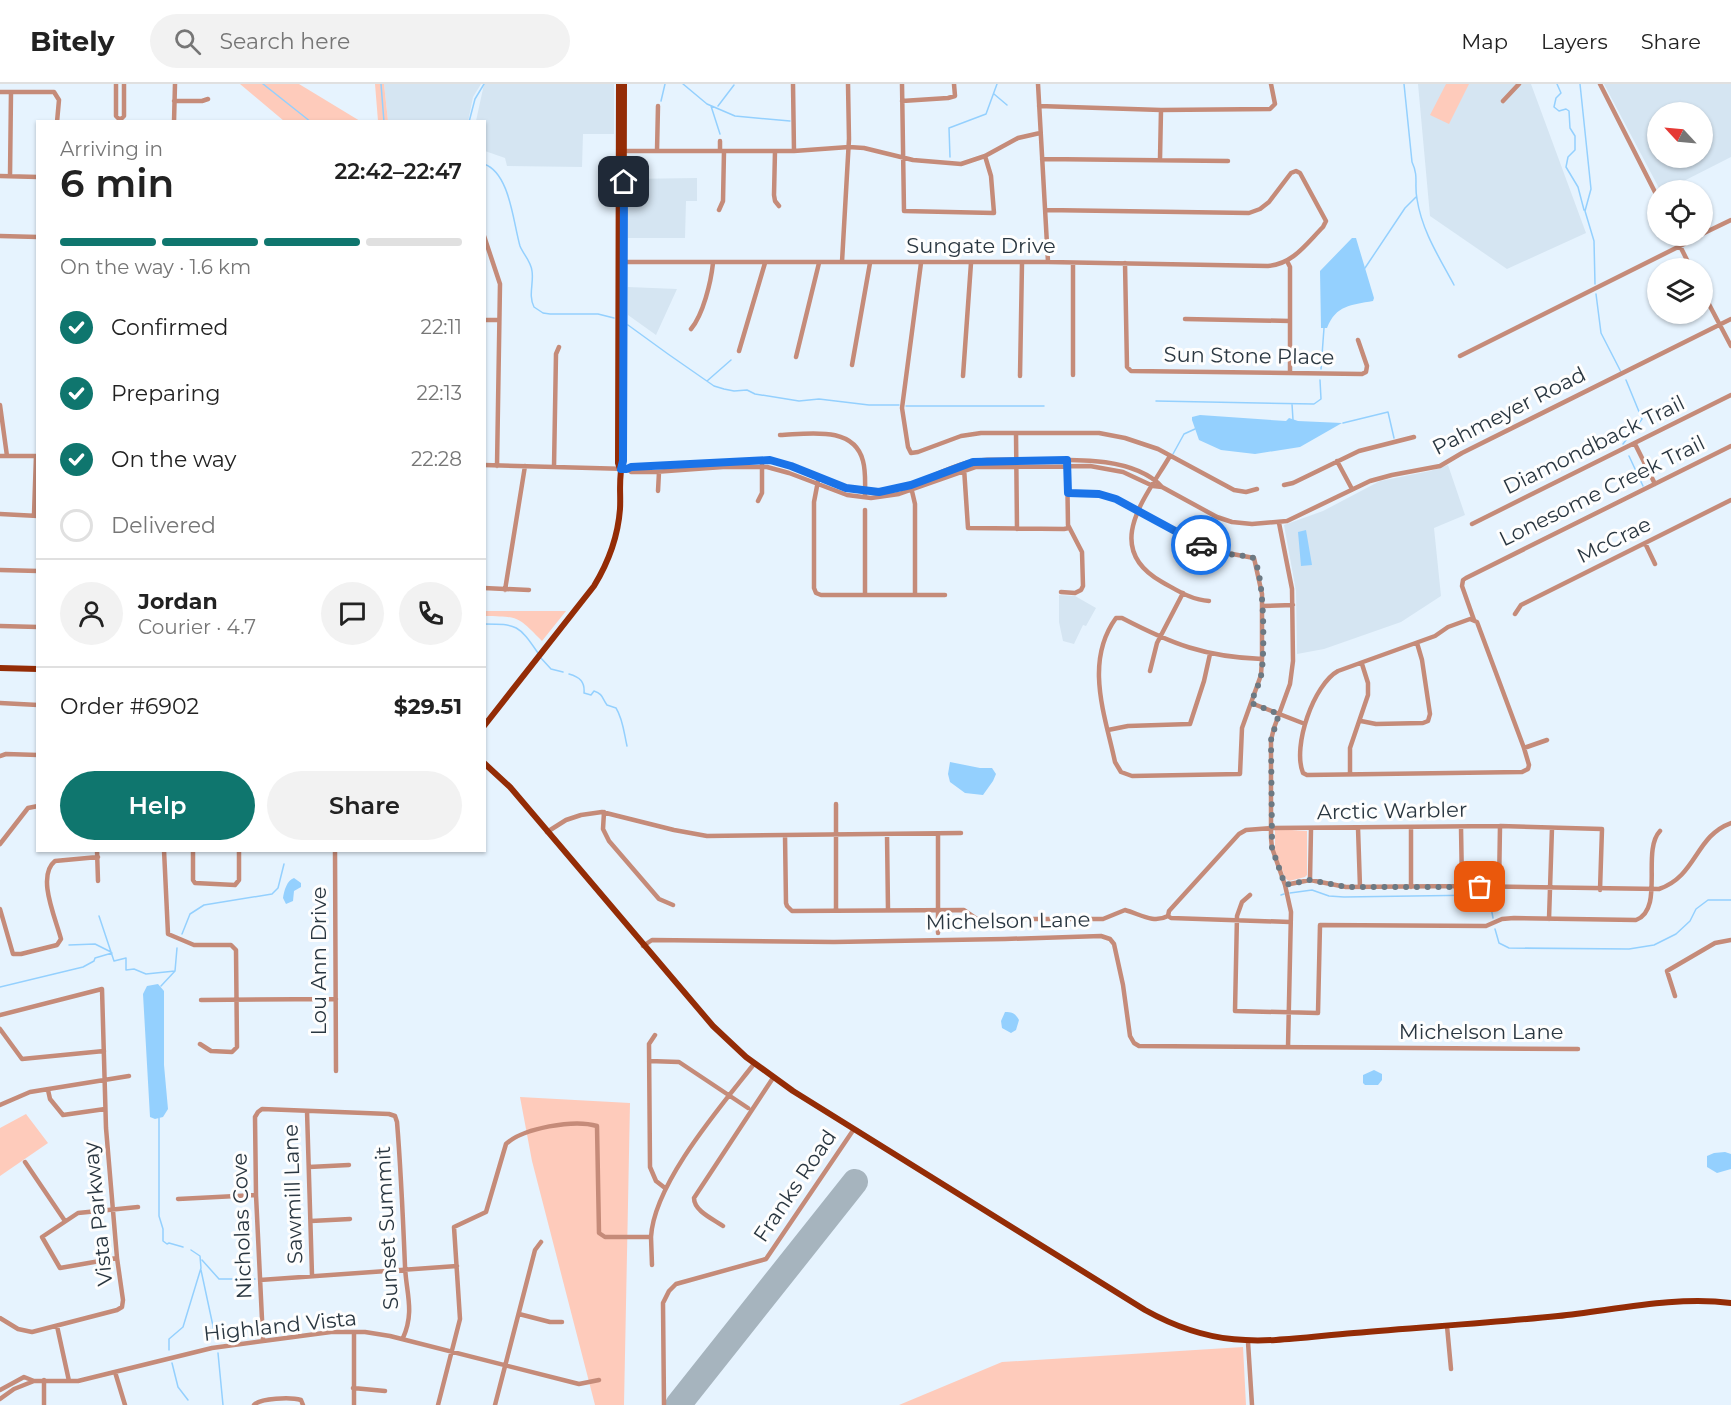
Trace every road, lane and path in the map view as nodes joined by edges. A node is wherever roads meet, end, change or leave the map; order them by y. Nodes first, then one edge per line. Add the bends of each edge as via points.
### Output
1 (116, 84) edge
2 (124, 84) edge
3 (175, 84) edge
4 (619, 84) edge
5 (624, 84) edge
6 (793, 84) edge
7 (848, 84) edge
8 (902, 84) edge
9 (954, 84) edge
10 (1038, 84) edge
11 (1271, 84) edge
12 (1519, 84) edge
13 (1600, 84) edge
14 (0, 92) edge
15 (11, 92) junction
16 (208, 99) dead end
17 (174, 100) junction
18 (902, 101) junction
19 (1503, 101) dead end
20 (658, 106) dead end
21 (1039, 106) junction
22 (1161, 110) junction
23 (57, 120) edge
24 (174, 120) edge
25 (1040, 133) junction
26 (720, 141) dead end
27 (848, 147) junction
28 (622, 151) junction
29 (657, 151) junction
30 (722, 151) junction
31 (775, 151) junction
32 (794, 151) junction
33 (985, 156) junction
34 (904, 158) junction
35 (1042, 159) junction
36 (1160, 159) junction
37 (1228, 161) dead end
38 (0, 176) edge
39 (10, 177) junction
40 (36, 177) edge
41 (1649, 180) edge
42 (779, 206) dead end
43 (719, 210) dead end
44 (1045, 210) junction
45 (1731, 220) edge
46 (1713, 229) edge
47 (0, 236) edge
48 (36, 237) edge
49 (1680, 246) joint
50 (487, 251) edge
51 (1686, 258) edge
52 (1287, 261) junction
53 (621, 262) junction
54 (842, 262) junction
55 (1048, 262) junction
56 (714, 263) junction
57 (765, 263) junction
58 (819, 263) junction
59 (870, 263) junction
60 (921, 263) junction
61 (971, 263) junction
62 (1022, 263) junction
63 (1073, 263) junction
64 (1125, 263) junction
65 (1713, 311) edge
66 (1185, 319) dead end
67 (1731, 319) edge
68 (486, 320) edge
69 (499, 320) junction
70 (1290, 321) junction
71 (1720, 324) junction
72 (692, 329) dead end
73 (1358, 340) dead end
74 (1731, 346) edge
75 (559, 347) dead end
76 (739, 351) dead end
77 (1460, 356) dead end
78 (796, 357) dead end
79 (852, 365) dead end
80 (1290, 373) junction
81 (1073, 375) dead end
82 (963, 376) dead end
83 (1020, 376) dead end
84 (1731, 395) edge
85 (0, 405) edge
86 (1016, 432) junction
87 (780, 435) dead end
88 (1413, 437) dead end
89 (860, 438) dead end
90 (854, 444) junction
91 (1635, 444) junction
92 (1731, 446) edge
93 (0, 456) edge
94 (7, 456) junction
95 (36, 456) edge
96 (1170, 456) junction
97 (1337, 461) junction
98 (1017, 463) junction
99 (1067, 463) junction
100 (762, 464) junction
101 (486, 465) edge
102 (497, 466) junction
103 (525, 466) junction
104 (554, 467) junction
105 (964, 467) junction
106 (624, 469) junction
107 (659, 472) junction
108 (818, 481) junction
109 (1154, 483) junction
110 (1284, 484) dead end
111 (1654, 484) junction
112 (911, 488) junction
113 (1257, 489) dead end
114 (1352, 489) junction
115 (658, 491) dead end
116 (1068, 493) junction
117 (865, 494) junction
118 (1731, 500) edge
119 (758, 501) dead end
120 (864, 510) dead end
121 (1139, 511) junction
122 (0, 514) edge
123 (36, 515) edge
124 (1279, 523) junction
125 (1472, 524) dead end
126 (1069, 528) junction
127 (1017, 529) junction
128 (1645, 543) junction
129 (1655, 564) dead end
130 (0, 570) edge
131 (36, 571) edge
132 (486, 588) edge
133 (505, 590) junction
134 (529, 590) dead end
135 (1061, 592) dead end
136 (1182, 593) junction
137 (865, 595) junction
138 (915, 595) junction
139 (945, 595) dead end
140 (1209, 601) dead end
141 (1293, 605) junction
142 (1262, 606) junction
143 (1515, 614) dead end
144 (1474, 620) junction
145 (0, 626) edge
146 (36, 627) edge
147 (1160, 637) junction
148 (1417, 643) junction
149 (1210, 654) junction
150 (1262, 659) junction
151 (1362, 664) junction
152 (0, 668) edge
153 (36, 669) edge
154 (1150, 671) dead end
155 (0, 703) edge
156 (1251, 703) junction
157 (36, 705) edge
158 (1279, 714) junction
159 (1360, 721) junction
160 (486, 723) edge
161 (1305, 724) junction
162 (1108, 730) junction
163 (1546, 740) dead end
164 (1524, 748) junction
165 (36, 755) edge
166 (0, 756) edge
167 (486, 765) edge
168 (1350, 774) junction
169 (836, 804) dead end
170 (36, 806) edge
171 (604, 812) junction
172 (1731, 823) edge
173 (1500, 826) junction
174 (1411, 827) junction
175 (1461, 827) junction
176 (1272, 828) junction
177 (1311, 828) junction
178 (1359, 828) junction
179 (1552, 828) junction
180 (1660, 831) dead end
181 (547, 832) junction
182 (961, 833) dead end
183 (887, 834) junction
184 (938, 834) junction
185 (785, 835) junction
186 (837, 835) junction
187 (0, 844) edge
188 (97, 852) edge
189 (164, 852) edge
190 (193, 852) edge
191 (239, 852) edge
192 (335, 852) edge
193 (98, 857) junction
194 (1310, 880) junction
195 (98, 881) dead end
196 (1285, 885) junction
197 (1462, 886) junction
198 (1360, 887) junction
199 (1411, 887) junction
200 (1499, 887) junction
201 (1549, 889) junction
202 (1600, 890) junction
203 (1651, 890) junction
204 (1250, 895) dead end
205 (673, 905) dead end
206 (0, 909) edge
207 (836, 910) junction
208 (888, 910) junction
209 (938, 910) junction
210 (1168, 916) junction
211 (1549, 919) junction
212 (1237, 920) junction
213 (1290, 922) junction
214 (938, 933) dead end
215 (1731, 940) edge
216 (643, 946) junction
217 (1675, 996) dead end
218 (237, 998) junction
219 (336, 999) junction
220 (201, 1000) dead end
221 (1289, 1012) junction
222 (0, 1015) edge
223 (0, 1029) edge
224 (655, 1035) dead end
225 (200, 1044) dead end
226 (1288, 1047) junction
227 (1578, 1049) dead end
228 (104, 1051) junction
229 (649, 1061) junction
230 (754, 1064) junction
231 (336, 1071) dead end
232 (129, 1077) dead end
233 (773, 1078) junction
234 (106, 1080) junction
235 (48, 1090) junction
236 (729, 1095) junction
237 (0, 1105) edge
238 (748, 1108) dead end
239 (105, 1110) junction
240 (307, 1111) junction
241 (854, 1129) junction
242 (25, 1162) dead end
243 (350, 1165) dead end
244 (309, 1167) junction
245 (665, 1188) junction
246 (206, 1190) dead end
247 (256, 1195) junction
248 (206, 1198) junction
249 (178, 1199) dead end
250 (138, 1207) dead end
251 (112, 1209) junction
252 (350, 1219) dead end
253 (65, 1221) junction
254 (310, 1221) junction
255 (723, 1226) dead end
256 (651, 1236) junction
257 (541, 1242) dead end
258 (117, 1257) junction
259 (652, 1265) dead end
260 (457, 1266) junction
261 (405, 1270) junction
262 (312, 1275) junction
263 (260, 1280) junction
264 (1731, 1303) edge
265 (519, 1314) junction
266 (0, 1318) edge
267 (562, 1322) dead end
268 (57, 1326) junction
269 (1447, 1326) junction
270 (354, 1332) junction
271 (404, 1338) junction
272 (263, 1340) junction
273 (1248, 1341) junction
274 (452, 1350) junction
275 (506, 1365) junction
276 (1450, 1369) dead end
277 (115, 1372) junction
278 (44, 1380) junction
279 (599, 1380) dead end
280 (34, 1381) junction
281 (69, 1381) junction
282 (353, 1388) junction
283 (0, 1390) edge
284 (385, 1391) dead end
285 (0, 1399) edge
286 (302, 1403) edge
287 (254, 1404) edge
288 (44, 1405) edge
289 (125, 1405) edge
290 (354, 1405) edge
291 (438, 1405) edge
292 (495, 1405) edge
293 (664, 1405) edge
294 (1252, 1405) edge

1 - 2 street via 116,116 120,120 124,116
3 - 17 street
4 - 28 main road
5 - 28 main road
6 - 32 street
7 - 27 street
8 - 18 street
9 - 18 street via 955,96
10 - 21 street
11 - 22 street via 1274,106 1270,109
12 - 19 street
13 - 41 street
14 - 15 street
15 - 23 street via 56,93
15 - 39 street
16 - 17 street
17 - 24 street
18 - 34 street
20 - 29 street
21 - 22 street
21 - 25 street
22 - 36 street
25 - 33 street via 1018,138
25 - 35 street
26 - 30 street
27 - 32 street
27 - 34 street
27 - 54 street
28 - 29 street
28 - 53 main road
29 - 30 street
30 - 31 street
30 - 43 street via 723,201
31 - 32 street
31 - 42 street via 775,201
33 - 34 street via 961,164
33 - 34 street via 994,213 904,212
35 - 36 street
35 - 44 street
36 - 37 street
38 - 39 street
39 - 40 street
44 - 52 street via 1249,213 1266,205 1296,171 1326,221
44 - 55 street
45 - 46 street
47 - 48 street
49 - 51 street
49 - 77 street
50 - 69 street via 499,279
52 - 64 street, Sungate Drive via 1268,266
52 - 70 street
53 - 56 street, Sungate Drive
53 - 106 main road
54 - 58 street, Sungate Drive
54 - 59 street, Sungate Drive
55 - 62 street, Sungate Drive
55 - 63 street, Sungate Drive
56 - 57 street, Sungate Drive
56 - 72 street
57 - 58 street, Sungate Drive
57 - 76 street
58 - 78 street
59 - 60 street, Sungate Drive
59 - 79 street
60 - 61 street, Sungate Drive
60 - 86 street via 902,418 911,453 968,434
61 - 62 street, Sungate Drive
61 - 82 street
62 - 83 street
63 - 64 street, Sungate Drive
63 - 81 street
64 - 80 street, Sun Stone Place via 1130,371
65 - 71 street
66 - 70 street
67 - 71 street, Pahmeyer Road
68 - 69 street
69 - 102 street
70 - 80 street
71 - 74 street
71 - 114 street, Pahmeyer Road via 1447,464 1381,478
73 - 80 street, Sun Stone Place via 1367,366 1362,374
75 - 104 street
84 - 91 street, Diamondback Trail
85 - 94 street
86 - 96 street via 1112,435 1147,444
86 - 98 street
87 - 90 street via 829,434
88 - 97 street
89 - 90 street
90 - 117 street via 863,460
91 - 111 street
91 - 125 street, Diamondback Trail
92 - 111 street, Lonesome Creek Trail
93 - 94 street
94 - 95 street
96 - 109 street
96 - 113 street via 1234,490
97 - 110 street
97 - 114 street
98 - 99 street, Pahmeyer Road
98 - 105 street, Pahmeyer Road
98 - 127 street
99 - 109 street, Pahmeyer Road via 1113,464
99 - 116 street
100 - 106 street, Pahmeyer Road via 722,461
100 - 107 street, Pahmeyer Road
100 - 108 street, Pahmeyer Road via 770,460 784,463
100 - 119 street via 762,493
101 - 102 street, Pahmeyer Road
102 - 103 street, Pahmeyer Road
103 - 104 street, Pahmeyer Road
103 - 133 street
104 - 106 street, Pahmeyer Road
105 - 112 street, Pahmeyer Road
105 - 127 street via 968,528
106 - 107 street, Pahmeyer Road
106 - 160 main road via 615,538 607,560 586,597
107 - 115 street
108 - 117 street, Pahmeyer Road
108 - 137 street via 814,502 816,593
109 - 121 street
109 - 124 street, Pahmeyer Road via 1225,520
111 - 144 street, Lonesome Creek Trail via 1466,578 1462,583
112 - 117 street, Pahmeyer Road via 891,496
112 - 138 street via 915,504
114 - 124 street, Pahmeyer Road
116 - 121 street via 1108,496
116 - 126 street
118 - 128 street, McCrae
120 - 137 street
121 - 136 street via 1130,537 1139,564 1150,576
121 - 142 street via 1208,548 1254,558
122 - 123 street
124 - 141 street
126 - 127 street
126 - 135 street via 1082,552 1082,590
128 - 129 street
128 - 143 street, McCrae via 1521,605
130 - 131 street
132 - 133 street
133 - 134 street
136 - 140 street
136 - 147 street
137 - 138 street
138 - 139 street
141 - 142 street
141 - 158 street via 1293,670
142 - 150 street
144 - 148 street via 1465,620
144 - 164 street
145 - 146 street
147 - 149 street
147 - 154 street
147 - 162 street via 1118,617 1104,640 1098,664 1099,687
148 - 151 street
148 - 159 street via 1430,714 1428,722
149 - 150 street
149 - 162 street via 1190,724
150 - 156 street
151 - 159 street via 1368,695
151 - 161 street via 1338,671 1325,681
152 - 153 main road
155 - 157 street
156 - 158 street
156 - 162 street via 1242,728 1240,774 1129,776 1116,766
158 - 161 street
158 - 176 street via 1271,740
159 - 168 street via 1350,748
161 - 168 street via 1300,750 1303,773
163 - 164 street
164 - 168 street via 1529,765 1522,772
165 - 166 street
167 - 181 main road
169 - 186 street
170 - 187 street via 28,808
171 - 181 street via 581,814
171 - 185 street via 699,835
171 - 205 street via 603,829 609,841 658,899
172 - 203 street via 1709,837 1680,878
173 - 175 street, Arctic Warbler
173 - 179 street, Arctic Warbler
173 - 200 street
174 - 175 street, Arctic Warbler
174 - 178 street, Arctic Warbler
174 - 199 street
175 - 197 street
176 - 177 street, Arctic Warbler
176 - 196 street via 1272,848
176 - 210 street, Arctic Warbler via 1239,834
177 - 178 street, Arctic Warbler
177 - 194 street
178 - 198 street
179 - 201 street
179 - 202 street, Arctic Warbler via 1602,829
180 - 203 street via 1653,841
181 - 216 main road
182 - 184 street
183 - 184 street
183 - 186 street
183 - 208 street
184 - 209 street
185 - 186 street
185 - 207 street via 787,909
186 - 207 street
188 - 193 street
189 - 218 street via 168,934 194,945 235,946
190 - 191 street via 195,883 235,885
192 - 219 street, Lou Ann Drive
193 - 195 street
193 - 206 street via 55,861 50,866 47,887 60,943 15,954
194 - 196 street
194 - 198 street via 1338,887
196 - 213 street
197 - 199 street
197 - 200 street
198 - 199 street
200 - 201 street
201 - 202 street
201 - 211 street
202 - 203 street
203 - 211 street via 1650,905 1636,920
204 - 212 street via 1242,902
207 - 208 street
208 - 209 street
209 - 210 street, Arctic Warbler via 964,910 976,919 1103,919 1125,910 1152,919
209 - 214 street
210 - 212 street
211 - 221 street via 1507,918 1486,926 1320,925 1318,1013
212 - 213 street
212 - 221 street via 1235,1011
213 - 221 street
215 - 217 street via 1715,943 1667,971
216 - 226 street, Michelson Lane via 652,940 834,942 1101,936 1110,939 1116,949 1134,1043
216 - 230 main road via 713,1026
218 - 219 street
218 - 220 street
218 - 225 street via 235,1050 211,1051
219 - 231 street, Lou Ann Drive
221 - 226 street
222 - 228 street, Vista Parkway via 102,990
223 - 228 street via 21,1059
224 - 229 street via 649,1044
226 - 227 street, Michelson Lane
228 - 234 street, Vista Parkway
229 - 236 street via 679,1062
229 - 245 street via 650,1167 656,1181
230 - 233 main road
230 - 236 street
232 - 234 street
233 - 241 main road
233 - 255 street via 694,1198 698,1209
234 - 235 street
234 - 239 street, Vista Parkway
235 - 237 street via 25,1094
235 - 239 street via 63,1115
236 - 238 street
236 - 245 street
239 - 251 street, Vista Parkway
240 - 244 street, Sawmill Lane
240 - 247 street, Nicholas Cove via 258,1112
240 - 261 street, Sunset Summit via 395,1116
241 - 273 main road via 1160,1318 1207,1336
241 - 293 street, Franks Road via 766,1259 684,1281 669,1291 663,1303
242 - 253 street
243 - 244 street
244 - 254 street, Sawmill Lane
245 - 256 street
246 - 248 street
247 - 248 street
247 - 263 street, Nicholas Cove
248 - 249 street
250 - 251 street
251 - 253 street via 78,1213
251 - 258 street, Vista Parkway
252 - 254 street
253 - 258 street via 42,1237 60,1268
254 - 262 street, Sawmill Lane
256 - 259 street
256 - 260 street via 605,1237 599,1233 597,1126 555,1125 513,1138 504,1148 486,1212 454,1227
257 - 265 street via 535,1250
258 - 268 street, Vista Parkway via 123,1300 120,1309
260 - 261 street
260 - 274 street via 460,1319
261 - 262 street
261 - 271 street, Sunset Summit via 410,1305
262 - 263 street
263 - 272 street, Nicholas Cove
264 - 269 main road via 1678,1303
265 - 267 street
265 - 275 street
266 - 268 street, Vista Parkway via 27,1332
268 - 281 street
269 - 273 main road
269 - 276 street
270 - 271 street, Highland Vista
270 - 272 street, Highland Vista
270 - 282 street
271 - 274 street, Highland Vista
272 - 277 street, Highland Vista
273 - 294 street
274 - 275 street, Highland Vista
274 - 291 street
275 - 279 street, Highland Vista via 579,1384
275 - 292 street
277 - 281 street, Highland Vista
277 - 289 street
278 - 280 street, Highland Vista
278 - 281 street, Highland Vista
278 - 288 street
280 - 283 street, Highland Vista via 24,1377
280 - 285 street, Highland Vista
282 - 284 street
282 - 290 street
286 - 287 street via 295,1398 259,1400

